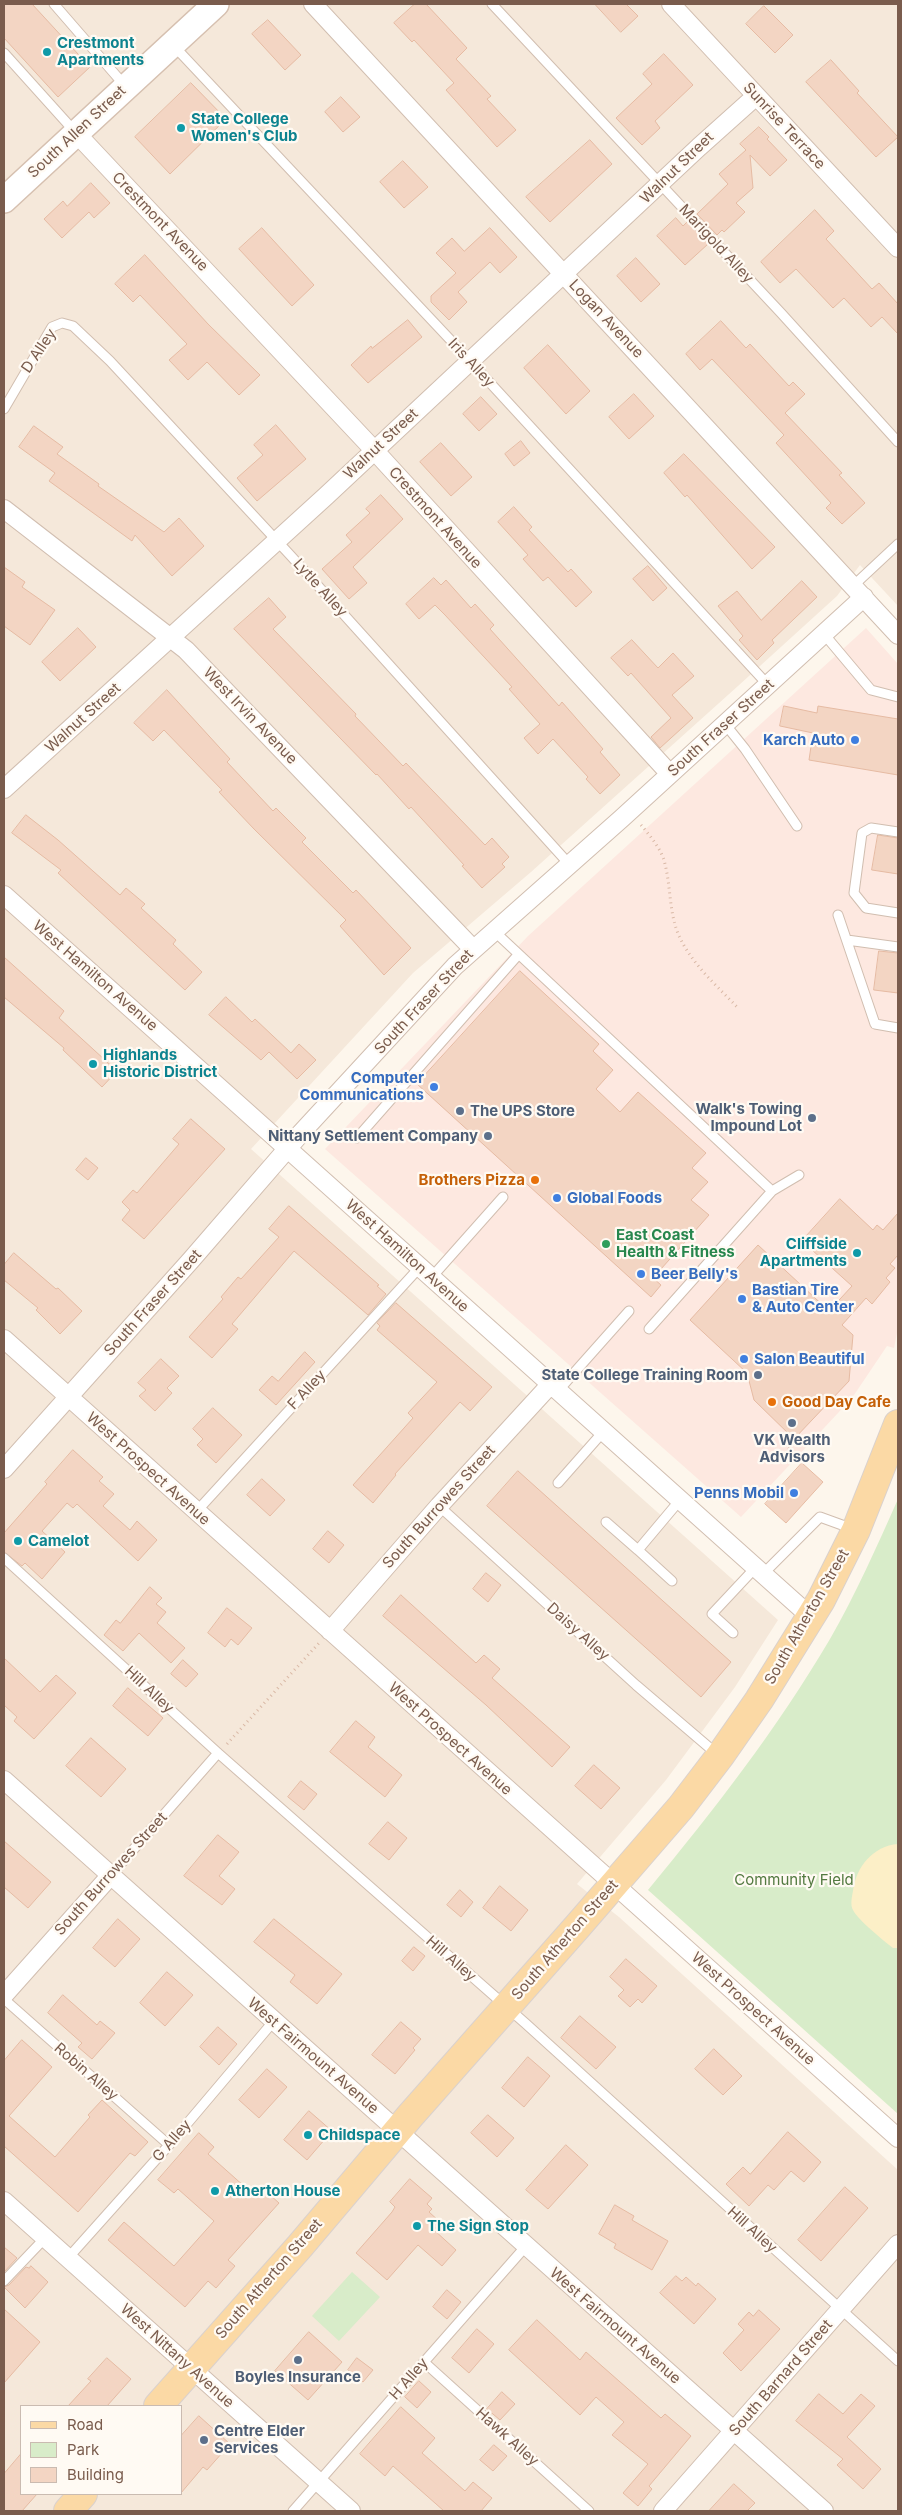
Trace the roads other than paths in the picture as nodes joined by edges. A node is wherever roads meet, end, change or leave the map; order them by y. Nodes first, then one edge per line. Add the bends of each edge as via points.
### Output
1 (54, 4) edge
2 (216, 4) edge
3 (313, 4) edge
4 (492, 4) edge
5 (670, 4) edge
6 (172, 44) junction
7 (4, 53) edge
8 (126, 87) junction
9 (756, 96) junction
10 (76, 133) junction
11 (660, 185) junction
12 (4, 200) edge
13 (898, 248) edge
14 (564, 274) junction
15 (62, 323) joint
16 (470, 361) junction
17 (4, 409) edge
18 (898, 442) edge
19 (374, 450) junction
20 (4, 509) edge
21 (277, 540) junction
22 (898, 544) edge
23 (858, 592) junction
24 (824, 634) junction
25 (898, 635) edge
26 (172, 636) junction
27 (768, 685) junction
28 (898, 697) edge
29 (725, 724) junction
30 (670, 774) junction
31 (4, 789) edge
32 (797, 826) dead end
33 (898, 832) edge
34 (569, 864) junction
35 (4, 895) edge
36 (898, 913) edge
37 (838, 915) dead end
38 (494, 931) junction
39 (847, 940) junction
40 (898, 947) edge
41 (473, 949) junction
42 (518, 955) junction
43 (898, 1028) edge
44 (357, 1138) dead end
45 (288, 1149) junction
46 (799, 1175) dead end
47 (772, 1191) junction
48 (503, 1197) dead end
49 (425, 1273) junction
50 (629, 1311) dead end
51 (649, 1329) dead end
52 (4, 1339) edge
53 (553, 1389) junction
54 (69, 1398) junction
55 (603, 1432) junction
56 (897, 1433) edge
57 (4, 1469) edge
58 (558, 1483) dead end
59 (680, 1500) junction
60 (439, 1506) junction
61 (196, 1512) junction
62 (606, 1522) dead end
63 (856, 1530) junction
64 (638, 1550) junction
65 (4, 1558) edge
66 (759, 1570) junction
67 (672, 1581) dead end
68 (811, 1617) junction
69 (330, 1631) junction
70 (733, 1633) dead end
71 (218, 1753) junction
72 (720, 1756) junction
73 (4, 1780) edge
74 (111, 1875) junction
75 (613, 1885) junction
76 (4, 1995) edge
77 (4, 1999) edge
78 (507, 2007) junction
79 (273, 2022) junction
80 (397, 2130) junction
81 (898, 2138) edge
82 (169, 2145) junction
83 (4, 2201) edge
84 (45, 2238) junction
85 (898, 2244) edge
86 (526, 2246) junction
87 (68, 2258) junction
88 (4, 2281) edge
89 (840, 2310) junction
90 (898, 2361) edge
91 (424, 2362) junction
92 (190, 2368) junction
93 (159, 2405) edge
94 (734, 2431) junction
95 (319, 2482) junction
96 (82, 2495) edge
97 (68, 2511) edge
98 (293, 2511) edge
99 (351, 2511) edge
100 (589, 2511) edge
101 (663, 2511) edge
102 (824, 2511) edge

1 - 8 lane
2 - 6 street, South Allen Street
3 - 14 street, Logan Avenue
4 - 11 lane, Marigold Alley
5 - 9 street, Sunrise Terrace
6 - 8 street, South Allen Street
6 - 16 lane, Iris Alley
7 - 10 lane
8 - 10 street, South Allen Street
9 - 11 street, Walnut Street
9 - 13 street, Sunrise Terrace
10 - 12 street, South Allen Street
10 - 19 street, Crestmont Avenue
11 - 14 street, Walnut Street
11 - 18 lane, Marigold Alley via 782,313
14 - 16 street, Walnut Street
14 - 23 street, Logan Avenue
15 - 17 lane, D Alley via 52,326
15 - 21 lane, Lytle Alley via 72,326 110,361
16 - 19 street, Walnut Street
16 - 27 lane, Iris Alley
19 - 21 street, Walnut Street
19 - 30 street, Crestmont Avenue
20 - 26 street, West Irvin Avenue
21 - 26 street, Walnut Street
21 - 34 lane, Lytle Alley
22 - 23 lane, South Fraser Street
23 - 24 street, South Fraser Street
23 - 25 street, Logan Avenue
24 - 27 street, South Fraser Street
24 - 28 lane via 871,690
26 - 31 street, Walnut Street
26 - 41 street, West Irvin Avenue
27 - 29 street, South Fraser Street
29 - 30 street, South Fraser Street
29 - 32 lane
30 - 34 street, South Fraser Street
33 - 36 lane via 871,828 862,833 854,893 866,908
34 - 38 street, South Fraser Street
35 - 45 street, West Hamilton Avenue
37 - 39 lane
38 - 41 street, South Fraser Street
38 - 42 lane
39 - 40 lane
39 - 43 lane via 875,1024
41 - 45 street, South Fraser Street
42 - 44 lane
42 - 47 lane
45 - 49 street, West Hamilton Avenue
45 - 54 street, South Fraser Street
46 - 47 lane
47 - 51 lane
48 - 49 lane, F Alley
49 - 53 street, West Hamilton Avenue
49 - 61 lane, F Alley
50 - 53 lane
52 - 54 street, West Prospect Avenue
53 - 55 street, West Hamilton Avenue
53 - 60 street, South Burrowes Street
54 - 57 street, South Fraser Street
54 - 61 street, West Prospect Avenue
55 - 58 lane
55 - 59 street, West Hamilton Avenue
56 - 63 main road, South Atherton Street
59 - 64 lane
59 - 66 street, West Hamilton Avenue
60 - 69 street, South Burrowes Street
60 - 72 lane, Daisy Alley
61 - 69 street, West Prospect Avenue
62 - 64 lane
63 - 66 lane via 820,1517
63 - 68 main road, South Atherton Street
64 - 67 lane
65 - 71 lane, Hill Alley
66 - 68 street, West Hamilton Avenue
66 - 70 lane via 712,1614
68 - 72 main road, South Atherton Street
69 - 75 street, West Prospect Avenue
71 - 74 lane, South Burrowes Street
71 - 78 lane, Hill Alley
72 - 75 main road, South Atherton Street via 681,1807
73 - 74 street, West Fairmount Avenue
74 - 76 street, South Burrowes Street
74 - 79 street, West Fairmount Avenue
75 - 78 main road, South Atherton Street
75 - 81 street, West Prospect Avenue
77 - 82 lane, Robin Alley
78 - 80 main road, South Atherton Street
78 - 89 lane, Hill Alley
79 - 80 street, West Fairmount Avenue
79 - 82 lane, G Alley
80 - 86 street, West Fairmount Avenue
80 - 92 main road, South Atherton Street via 300,2246
82 - 87 lane, G Alley
83 - 84 street, West Nittany Avenue
84 - 87 street, West Nittany Avenue
84 - 88 lane
85 - 89 street, South Barnard Street
86 - 91 lane, H Alley
86 - 94 street, West Fairmount Avenue
87 - 92 street, West Nittany Avenue
89 - 90 lane, Hill Alley
89 - 94 street, South Barnard Street
91 - 95 lane, H Alley
91 - 100 lane, Hawk Alley
92 - 93 main road, South Atherton Street
92 - 95 street, West Nittany Avenue
94 - 101 street, South Barnard Street
94 - 102 street, West Fairmount Avenue
95 - 98 lane, H Alley
95 - 99 street, West Nittany Avenue
96 - 97 main road

